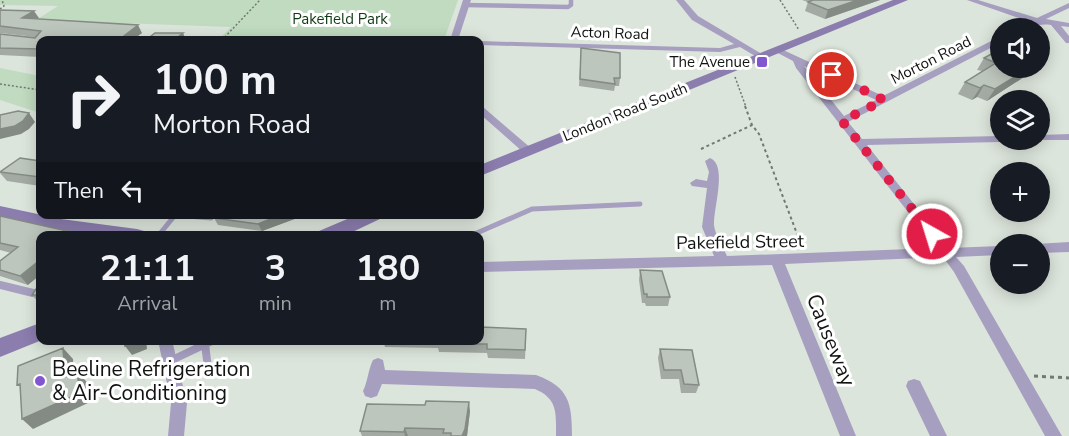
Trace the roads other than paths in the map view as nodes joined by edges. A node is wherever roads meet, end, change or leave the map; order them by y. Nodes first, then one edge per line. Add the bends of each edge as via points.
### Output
1 (572, 0) edge
2 (680, 0) edge
3 (903, 0) edge
4 (971, 0) edge
5 (466, 2) edge
6 (1069, 5) edge
7 (1029, 18) edge
8 (1045, 18) edge
9 (1050, 22) edge
10 (1054, 23) junction
11 (1069, 25) edge
12 (455, 36) edge
13 (1069, 41) edge
14 (484, 43) edge
15 (740, 45) junction
16 (990, 45) edge
17 (778, 51) junction
18 (763, 57) junction
19 (797, 59) junction
20 (884, 100) junction
21 (484, 113) edge
22 (842, 121) junction
23 (1069, 137) edge
24 (1050, 138) edge
25 (990, 139) edge
26 (858, 142) junction
27 (528, 152) junction
28 (710, 161) dead end
29 (484, 169) edge
30 (696, 183) dead end
31 (712, 185) junction
32 (640, 204) dead end
33 (0, 212) edge
34 (173, 219) edge
35 (365, 219) edge
36 (102, 231) edge
37 (162, 231) edge
38 (337, 231) edge
39 (481, 231) edge
40 (1069, 247) edge
41 (1050, 248) edge
42 (990, 251) edge
43 (947, 253) junction
44 (776, 259) junction
45 (722, 260) junction
46 (484, 267) edge
47 (0, 285) edge
48 (33, 293) edge
49 (36, 334) edge
50 (166, 345) edge
51 (202, 345) edge
52 (204, 345) edge
53 (0, 348) edge
54 (170, 361) junction
55 (207, 368) dead end
56 (376, 378) dead end
57 (914, 386) dead end
58 (176, 436) edge
59 (564, 436) edge
60 (848, 436) edge
61 (939, 436) edge
62 (1054, 436) edge

1 - 5 lane via 568,7
2 - 15 street via 695,18
3 - 17 main road, London Road South
4 - 7 street
5 - 12 street
6 - 8 street
9 - 10 street
10 - 11 street
10 - 13 street
14 - 15 street, Acton Road via 720,50
15 - 18 street
16 - 20 street, Morton Road
17 - 18 main road, London Road South
17 - 19 street
18 - 27 main road, London Road South
19 - 20 street
19 - 22 street
20 - 22 street, Morton Road
21 - 27 street
22 - 26 street
23 - 24 street
25 - 26 street
26 - 43 street
27 - 29 main road, London Road South
28 - 31 street via 714,172
30 - 31 street
31 - 45 street via 708,227
32 - 39 lane via 532,209
33 - 36 main road
34 - 37 lane
35 - 38 main road
40 - 41 street
42 - 43 street, Pakefield Street
43 - 44 street, Pakefield Street
43 - 62 street
44 - 45 street, Pakefield Street
44 - 60 street, Causeway
45 - 46 street, Pakefield Street
47 - 48 lane
49 - 53 main road
50 - 54 street
51 - 54 lane
52 - 55 lane
54 - 58 street via 180,403
56 - 59 street via 536,382 560,396
57 - 61 street

